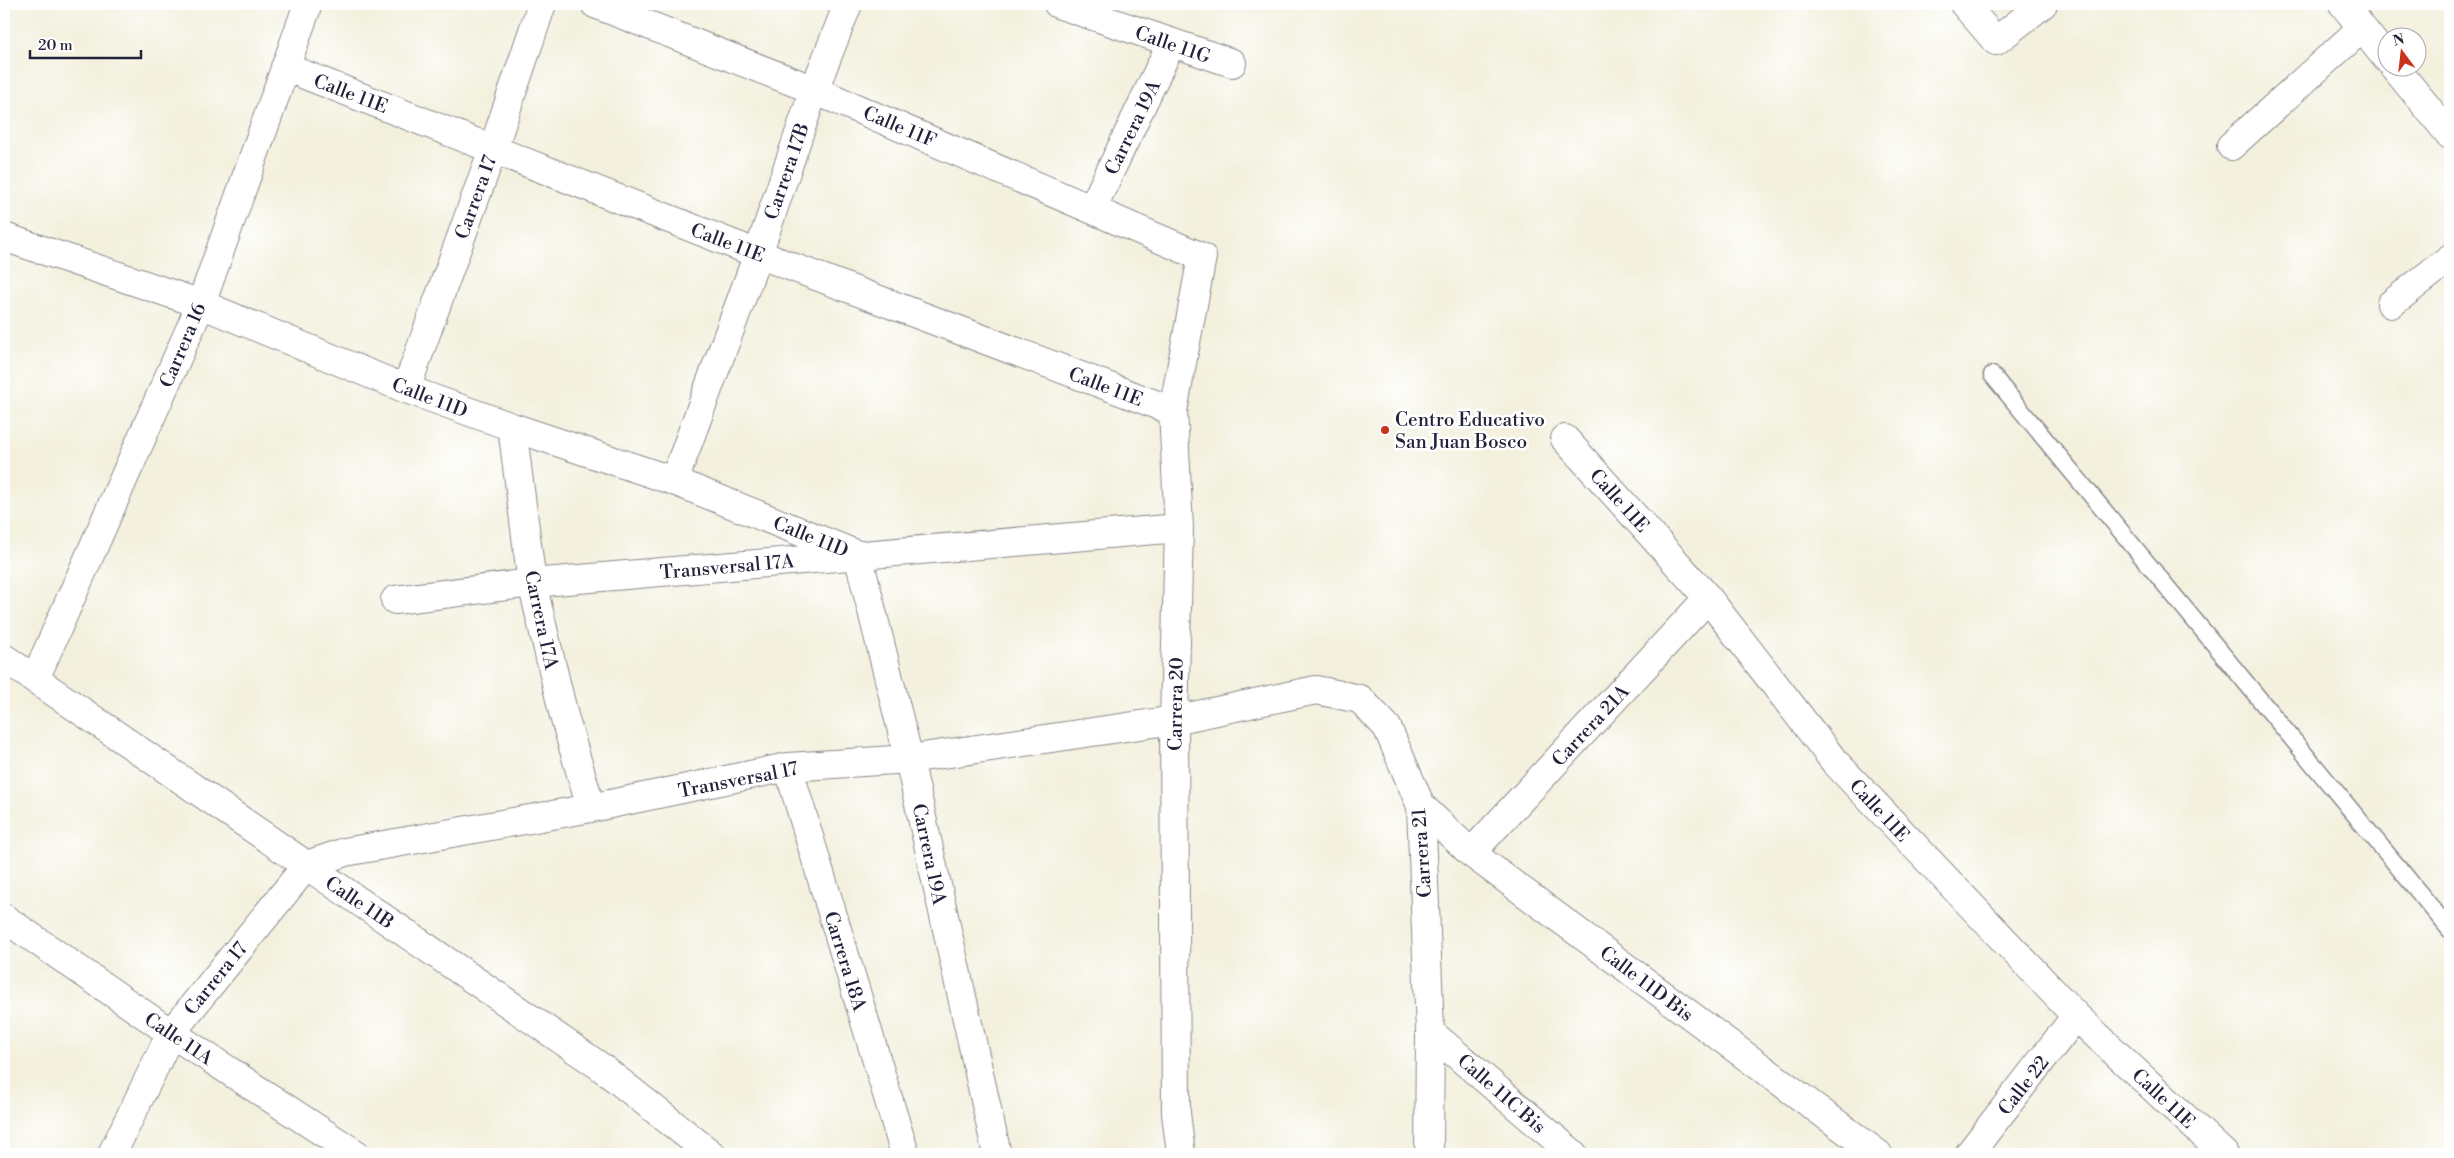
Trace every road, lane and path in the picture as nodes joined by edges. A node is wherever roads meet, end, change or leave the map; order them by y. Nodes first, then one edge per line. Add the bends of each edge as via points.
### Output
1 (308, 4) edge
2 (542, 4) edge
3 (595, 4) edge
4 (848, 4) edge
5 (1058, 4) edge
6 (1964, 4) edge
7 (2043, 4) edge
8 (2342, 4) edge
9 (2362, 28) junction
10 (1171, 44) junction
11 (2376, 46) edge
12 (1232, 63) dead end
13 (285, 67) junction
14 (2403, 78) edge
15 (814, 90) junction
16 (2450, 135) edge
17 (2231, 146) dead end
18 (493, 149) junction
19 (1092, 209) junction
20 (4, 237) edge
21 (758, 254) junction
22 (1202, 257) joint
23 (2450, 258) edge
24 (200, 304) junction
25 (2391, 304) dead end
26 (1992, 375) dead end
27 (406, 389) junction
28 (1173, 412) junction
29 (512, 427) junction
30 (1565, 439) dead end
31 (674, 480) junction
32 (1179, 528) junction
33 (858, 555) junction
34 (532, 583) junction
35 (1708, 598) junction
36 (395, 600) dead end
37 (4, 658) edge
38 (35, 679) junction
39 (1174, 720) junction
40 (910, 758) junction
41 (788, 767) junction
42 (1421, 806) junction
43 (591, 808) junction
44 (1471, 853) junction
45 (307, 866) junction
46 (4, 918) edge
47 (2450, 930) edge
48 (2076, 1016) junction
49 (1430, 1032) junction
50 (171, 1033) junction
51 (112, 1154) edge
52 (356, 1154) edge
53 (711, 1154) edge
54 (905, 1154) edge
55 (997, 1154) edge
56 (1181, 1154) edge
57 (1429, 1154) edge
58 (1573, 1154) edge
59 (1878, 1154) edge
60 (1969, 1154) edge
61 (2224, 1154) edge

1 - 13 street, Carrera 16
2 - 18 street, Carrera 17
3 - 15 street, Calle 11F
4 - 15 street, Carrera 17B
5 - 10 street, Calle 11G
6 - 7 street via 1996,41
8 - 9 street
9 - 11 street
9 - 17 street
10 - 12 street, Calle 11G
10 - 19 street, Carrera 19A
13 - 18 street, Calle 11E
13 - 24 street, Carrera 16
14 - 16 street
15 - 19 street, Calle 11F
15 - 21 street, Carrera 17B
18 - 21 street, Calle 11E
18 - 27 street, Carrera 17
19 - 22 street, Calle 11F
20 - 24 street, Calle 11D
21 - 28 street, Calle 11E
21 - 31 street, Carrera 17B
22 - 28 street, Carrera 20
23 - 25 street
24 - 27 street, Calle 11D
24 - 38 street, Carrera 16
26 - 47 lane
27 - 29 street, Calle 11D
28 - 32 street, Carrera 20
29 - 31 street, Calle 11D
29 - 34 street, Carrera 17A
30 - 35 street, Calle 11E
31 - 33 street, Calle 11D
32 - 33 street, Transversal 17A
32 - 39 street, Carrera 20
33 - 34 street, Transversal 17A
33 - 40 street, Carrera 19A
34 - 36 street, Transversal 17A
34 - 43 street, Carrera 17A via 564,716
35 - 44 street, Carrera 21A
35 - 48 street, Calle 11E via 1834,761
37 - 38 street, Calle 11B
38 - 45 street, Calle 11B
39 - 40 street, Transversal 17
39 - 42 street, Carrera 21 via 1316,690 1360,699 1387,727
39 - 56 street, Carrera 20 via 1176,1113
40 - 41 street, Transversal 17
40 - 55 street, Carrera 19A
41 - 43 street, Transversal 17
41 - 54 street, Carrera 18A
42 - 44 street, Calle 11D Bis
42 - 49 street, Carrera 21
43 - 45 street, Transversal 17 via 345,852
44 - 59 street, Calle 11D Bis
45 - 50 street, Carrera 17
45 - 53 street, Calle 11B via 601,1067
46 - 50 street, Calle 11A
48 - 60 street, Calle 22
48 - 61 street, Calle 11E
49 - 57 street, Carrera 21
49 - 58 street, Calle 11C Bis
50 - 51 street, Carrera 17
50 - 52 street, Calle 11A

